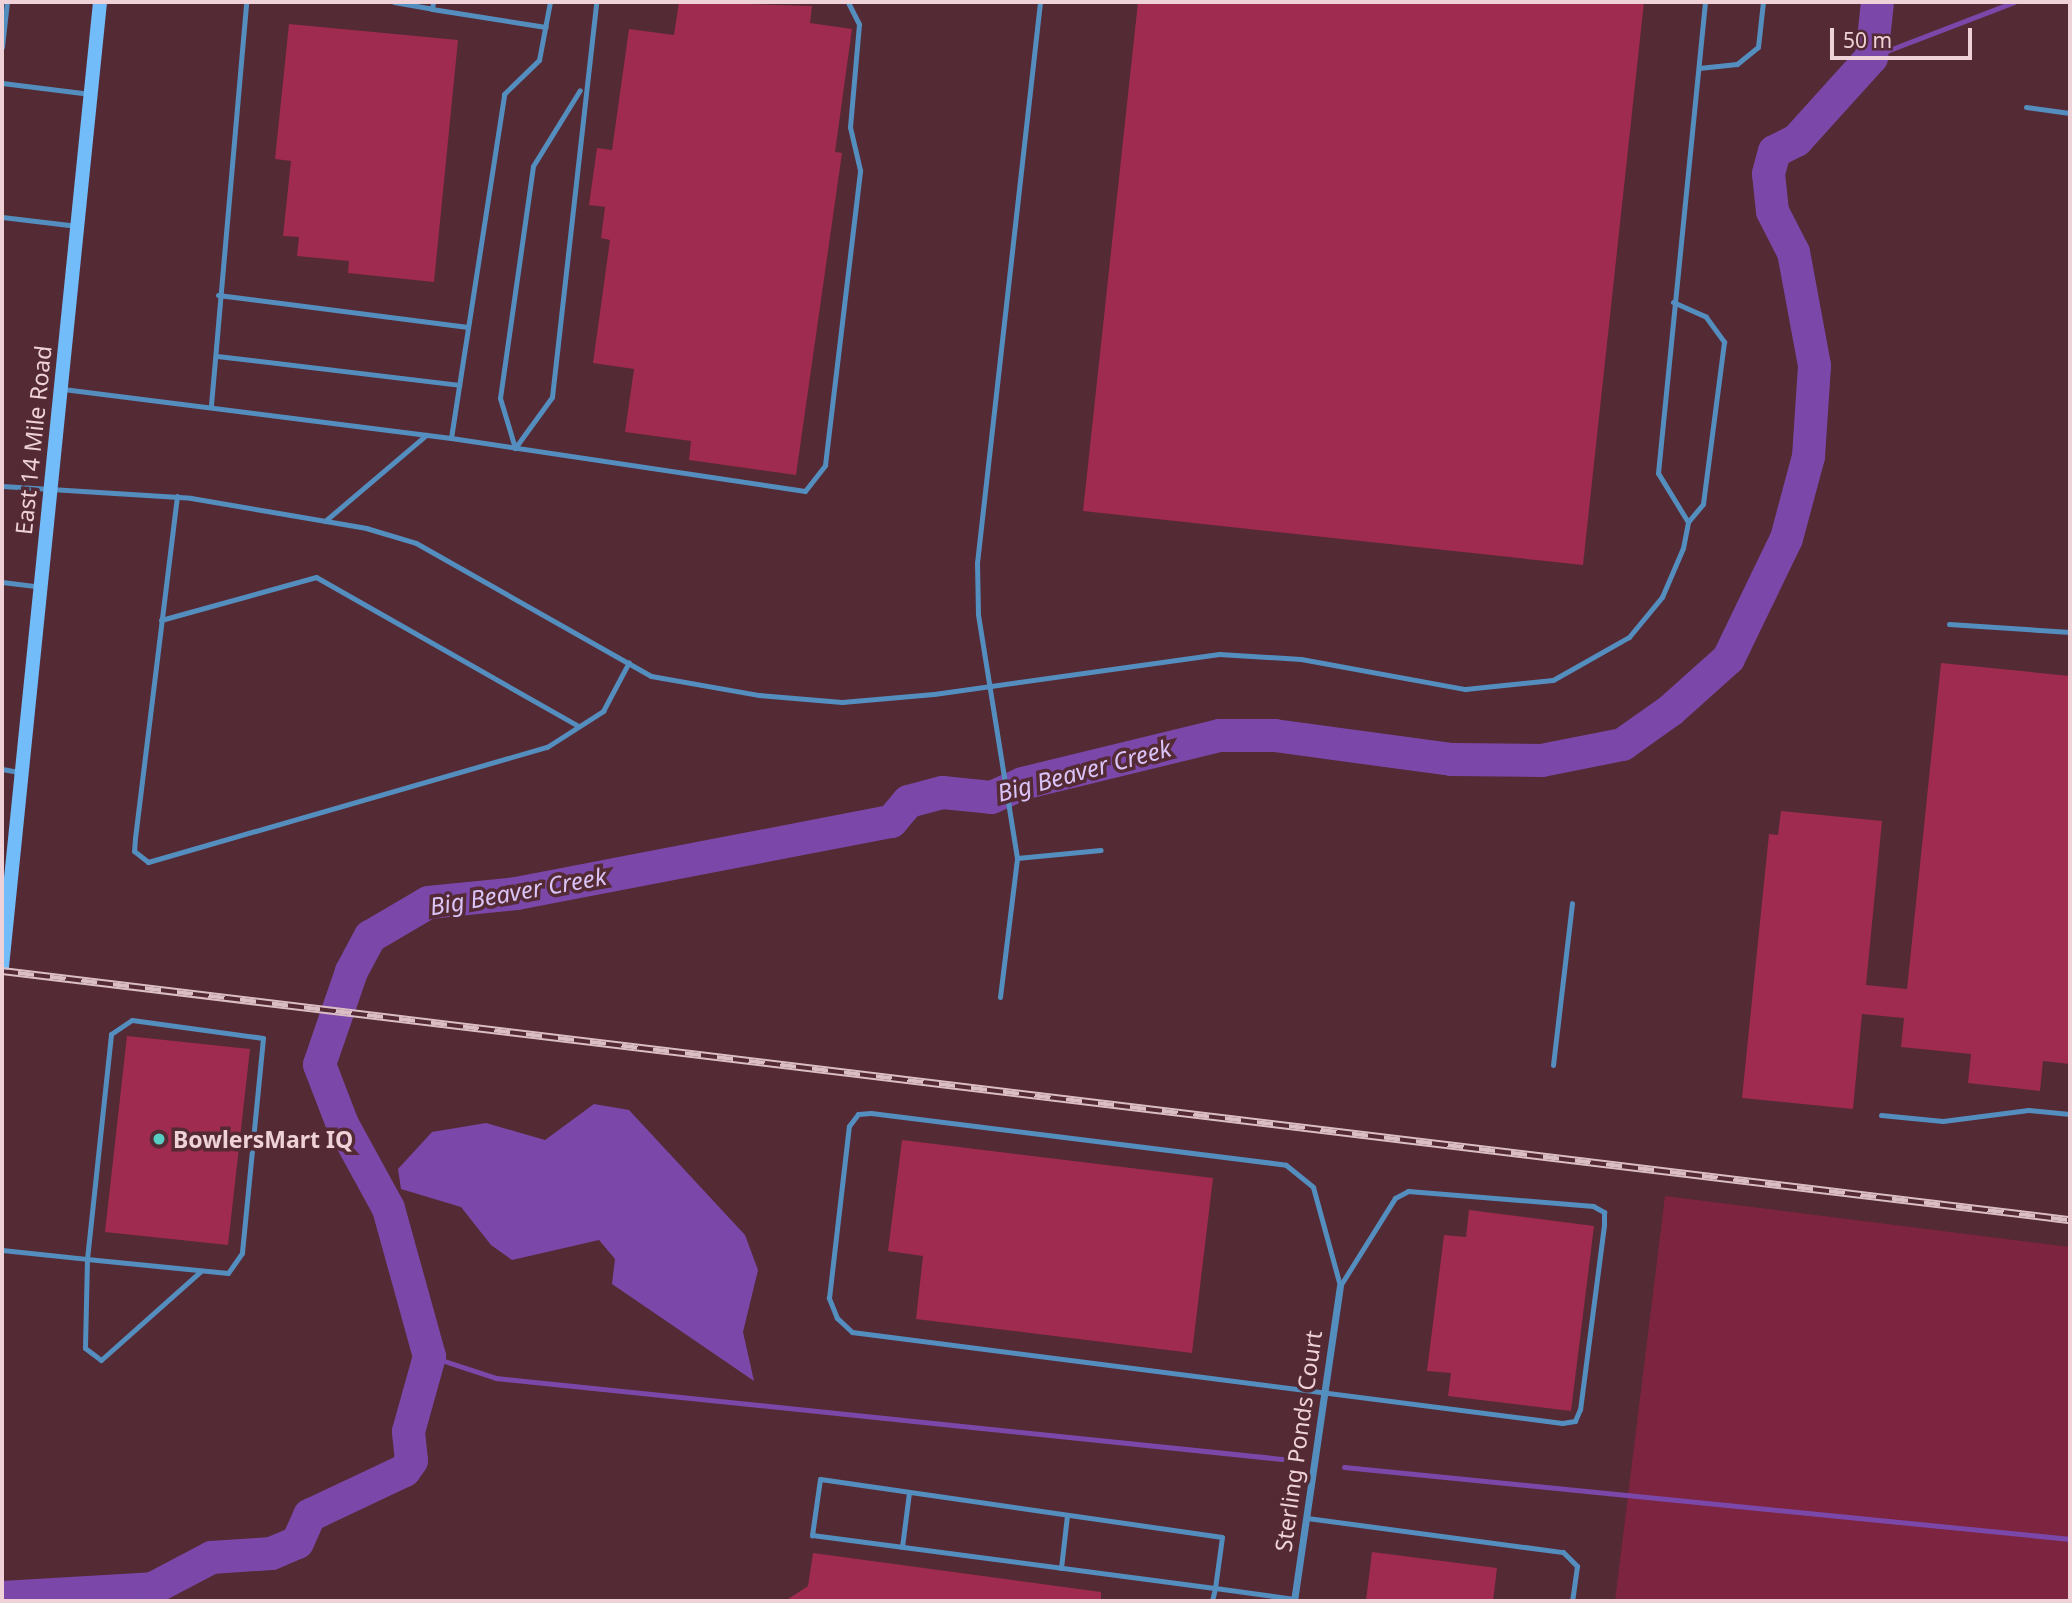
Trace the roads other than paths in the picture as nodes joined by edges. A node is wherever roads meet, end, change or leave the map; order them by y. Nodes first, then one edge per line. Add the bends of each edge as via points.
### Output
1 (7, 2) edge
2 (100, 2) edge
3 (246, 2) edge
4 (394, 2) edge
5 (550, 2) edge
6 (596, 2) edge
7 (848, 2) edge
8 (1040, 2) edge
9 (1705, 2) edge
10 (1763, 2) edge
11 (432, 5) edge
12 (546, 27) junction
13 (2, 47) edge
14 (1699, 68) junction
15 (2, 83) edge
16 (582, 87) junction
17 (90, 94) junction
18 (2025, 107) dead end
19 (2070, 113) edge
20 (2, 217) edge
21 (77, 226) junction
22 (218, 295) junction
23 (1673, 302) junction
24 (468, 327) junction
25 (217, 356) junction
26 (459, 385) junction
27 (61, 389) junction
28 (211, 405) junction
29 (426, 435) junction
30 (451, 438) junction
31 (515, 448) junction
32 (2, 486) edge
33 (51, 493) junction
34 (177, 496) junction
35 (325, 521) junction
36 (1688, 522) junction
37 (2, 582) edge
38 (42, 587) junction
39 (161, 620) junction
40 (1949, 624) dead end
41 (2070, 632) edge
42 (629, 662) junction
43 (991, 682) junction
44 (578, 726) junction
45 (2, 769) edge
46 (22, 772) junction
47 (1101, 850) dead end
48 (1017, 858) junction
49 (1572, 903) dead end
50 (2, 967) edge
51 (1000, 997) dead end
52 (1553, 1065) dead end
53 (2070, 1114) edge
54 (1881, 1115) dead end
55 (2, 1250) edge
56 (87, 1259) junction
57 (201, 1271) junction
58 (1340, 1286) junction
59 (1325, 1393) junction
60 (909, 1492) junction
61 (1067, 1515) junction
62 (1307, 1518) junction
63 (902, 1547) junction
64 (1061, 1568) junction
65 (1215, 1588) junction
66 (1294, 1600) edge
67 (1212, 1601) edge
68 (1572, 1601) edge

1 - 13 lane
2 - 17 main road, East 14 Mile Road
3 - 22 lane
4 - 11 lane
5 - 12 lane
6 - 16 lane
7 - 31 lane via 859,23 850,127 860,170 825,465 804,491
8 - 43 lane via 977,562
9 - 14 lane
10 - 14 lane via 1758,47 1737,64
11 - 12 lane
12 - 24 lane via 539,60 503,94
14 - 23 lane
15 - 17 lane
16 - 31 lane via 582,168 552,397
16 - 31 lane via 533,166 500,398
17 - 21 main road, East 14 Mile Road
18 - 19 lane
20 - 21 lane
21 - 27 main road, East 14 Mile Road
22 - 24 lane
22 - 25 lane
23 - 36 lane via 1658,473
23 - 36 lane via 1706,317 1724,342 1703,505
24 - 26 lane
25 - 26 lane
25 - 28 lane
26 - 30 lane
27 - 28 lane
27 - 33 main road, East 14 Mile Road
28 - 29 lane
29 - 30 lane
29 - 35 lane
30 - 31 lane
32 - 33 lane
33 - 34 lane
33 - 38 main road, East 14 Mile Road
34 - 35 lane
34 - 39 lane
35 - 42 lane via 416,543
36 - 43 lane via 1668,585 1629,637 1583,668 1524,687 1465,689 1243,654
37 - 38 lane
38 - 46 main road, East 14 Mile Road
39 - 44 lane via 316,577
39 - 44 lane via 134,851 148,862 547,747
40 - 41 lane
42 - 43 lane via 651,676 842,702
42 - 44 lane via 603,710
43 - 48 lane
45 - 46 lane
46 - 50 main road, East 14 Mile Road
47 - 48 lane
48 - 51 lane
49 - 52 lane
53 - 54 lane via 2028,1110 1943,1121
55 - 56 lane
56 - 57 lane
56 - 57 lane via 85,1348 101,1360
56 - 57 lane via 111,1034 132,1020 263,1038 242,1252 229,1273
58 - 59 street, Sterling Ponds Court
58 - 59 lane via 1395,1198 1408,1191 1593,1206 1604,1212 1575,1421
58 - 59 lane via 1313,1187 1286,1165 871,1113 858,1114 849,1126 829,1298 837,1318 852,1332
59 - 62 street, Sterling Ponds Court
60 - 61 lane
60 - 63 lane
60 - 63 lane via 820,1479 812,1535
61 - 64 lane
61 - 65 lane via 1222,1537
62 - 66 street, Sterling Ponds Court
62 - 68 lane via 1563,1552 1577,1566
63 - 64 lane
64 - 65 lane
65 - 66 lane
65 - 67 lane

